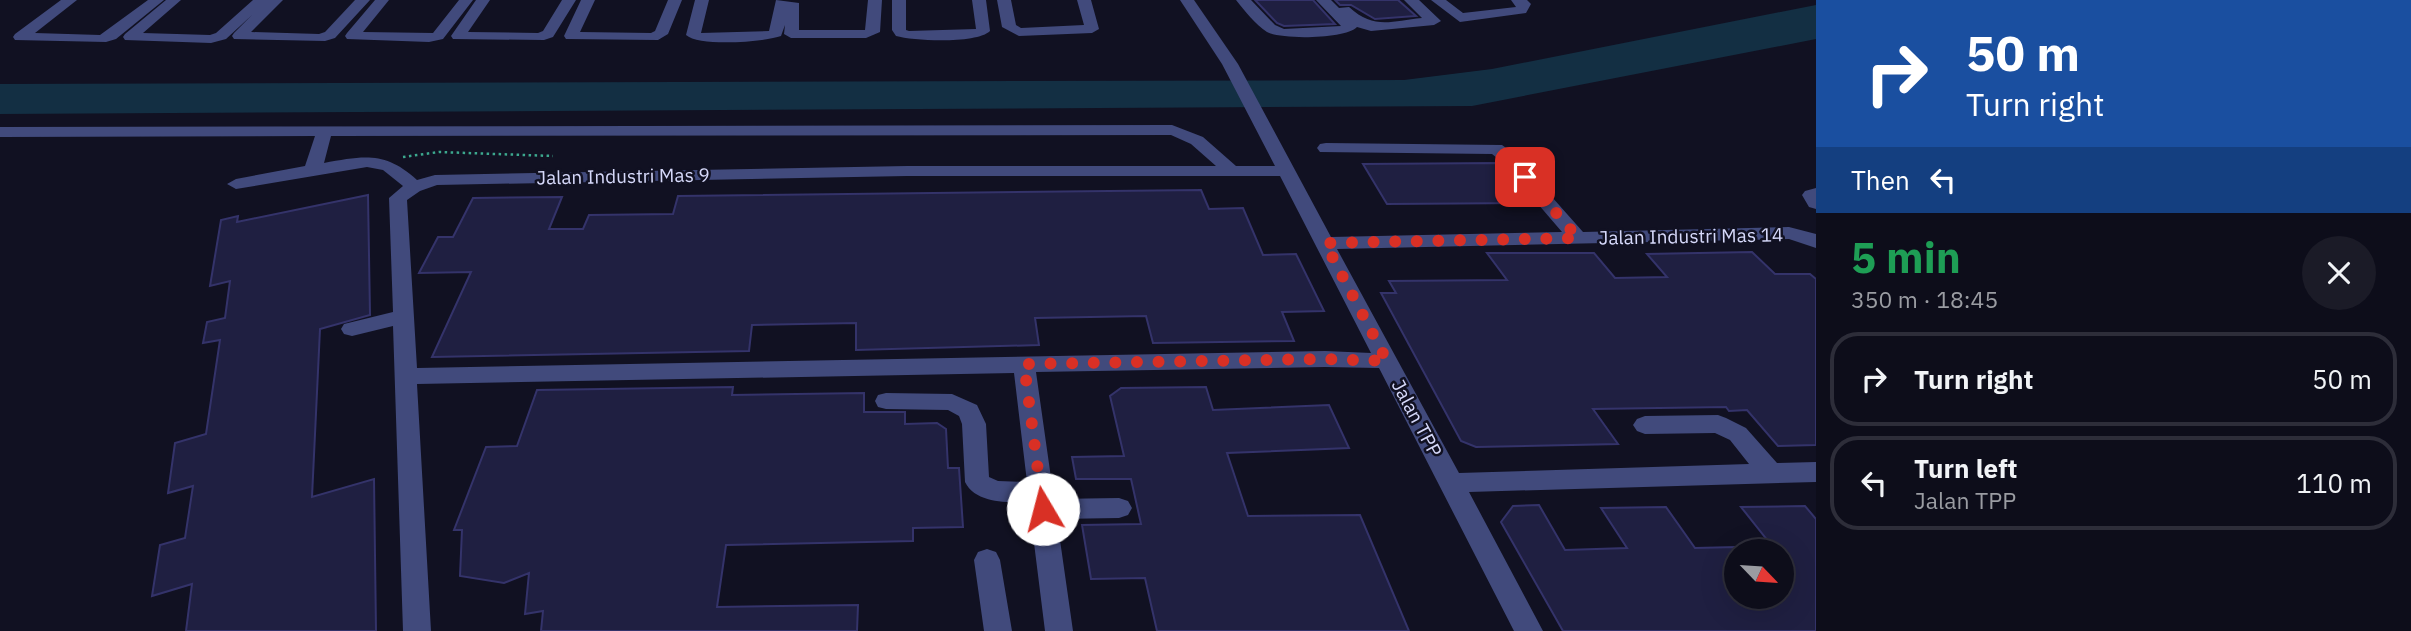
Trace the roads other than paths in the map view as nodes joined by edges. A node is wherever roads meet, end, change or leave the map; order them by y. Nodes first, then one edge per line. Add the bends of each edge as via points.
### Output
1 (70, 0) edge
2 (157, 0) edge
3 (174, 0) edge
4 (261, 0) edge
5 (276, 0) edge
6 (363, 0) edge
7 (382, 0) edge
8 (466, 0) edge
9 (484, 0) edge
10 (569, 0) edge
11 (588, 0) edge
12 (675, 0) edge
13 (702, 0) edge
14 (783, 0) edge
15 (795, 0) edge
16 (875, 0) edge
17 (899, 0) edge
18 (979, 0) edge
19 (1004, 0) edge
20 (1084, 0) edge
21 (1187, 0) edge
22 (1244, 0) edge
23 (1323, 0) edge
24 (1335, 0) edge
25 (1411, 0) edge
26 (1438, 0) edge
27 (1518, 0) edge
28 (325, 130) junction
29 (0, 132) edge
30 (1325, 148) dead end
31 (313, 170) junction
32 (1286, 170) junction
33 (1231, 171) junction
34 (236, 184) dead end
35 (414, 187) junction
36 (1816, 193) edge
37 (1816, 203) edge
38 (1578, 238) junction
39 (1810, 239) edge
40 (1325, 243) junction
41 (404, 316) junction
42 (352, 329) dead end
43 (1387, 361) junction
44 (1024, 364) junction
45 (406, 376) junction
46 (886, 401) dead end
47 (1645, 425) dead end
48 (1816, 472) edge
49 (1771, 473) junction
50 (1452, 484) junction
51 (1042, 501) junction
52 (1119, 508) dead end
53 (987, 560) dead end
54 (417, 631) edge
55 (998, 631) edge
56 (1059, 631) edge
57 (1529, 631) edge

1 - 2 street via 20,37 101,39
3 - 4 street via 130,37 221,36
5 - 6 street via 239,36 320,38 330,35
7 - 8 street via 352,36 438,36
9 - 10 street via 458,36 539,37 548,34
11 - 12 street via 571,36 653,37 661,34
13 - 14 street via 692,32 700,37 776,33
15 - 16 street via 790,30 798,35 873,32
17 - 18 street via 899,30 908,35 983,32
19 - 20 street via 1009,27 1019,32 1092,29
21 - 32 street, Jalan TPP via 1230,64
22 - 23 street via 1270,28 1282,33 1350,27
24 - 25 street via 1358,23 1371,27 1434,21
26 - 27 street via 1460,18 1521,10 1524,4
28 - 29 street
28 - 31 street
28 - 33 street via 1172,130 1198,139
30 - 38 street via 1496,149
31 - 34 street
31 - 35 street via 377,161 391,166
32 - 33 street, Jalan Industri Mas 9
32 - 40 street, Jalan TPP
33 - 35 street, Jalan Industri Mas 9 via 705,174 435,180
35 - 41 street via 398,198
36 - 37 street via 1811,195
38 - 39 street, Jalan Industri Mas 14 via 1789,233
38 - 40 street, Jalan Industri Mas 14
40 - 43 street, Jalan TPP
41 - 42 street
41 - 45 street
43 - 44 street
43 - 50 street, Jalan TPP
44 - 45 street
44 - 51 street
45 - 54 street
46 - 51 street via 951,402 969,411 977,481 994,491
47 - 49 street via 1718,424 1738,434
48 - 49 street
49 - 50 street
50 - 57 street, Jalan TPP
51 - 52 street
51 - 56 street
53 - 55 street

